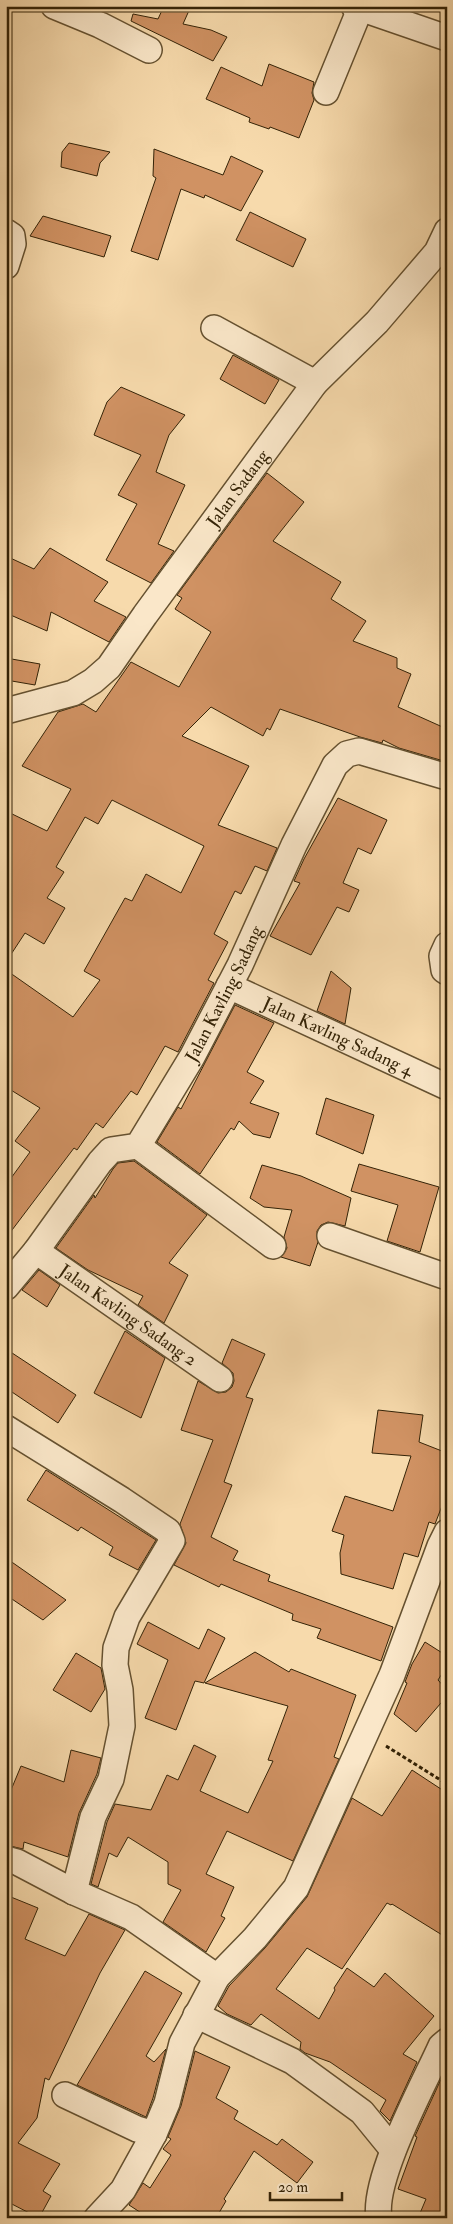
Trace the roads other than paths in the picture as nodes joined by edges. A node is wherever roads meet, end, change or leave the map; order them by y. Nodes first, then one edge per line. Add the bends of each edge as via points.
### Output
1 (54, 6) edge
2 (357, 8) edge
3 (447, 38) edge
4 (149, 50) dead end
5 (326, 92) dead end
6 (6, 232) edge
7 (443, 246) edge
8 (6, 266) edge
9 (214, 328) dead end
10 (315, 383) junction
11 (6, 711) edge
12 (447, 777) edge
13 (447, 945) edge
14 (447, 972) edge
15 (229, 986) junction
16 (447, 1087) edge
17 (138, 1146) junction
18 (330, 1236) dead end
19 (273, 1246) dead end
20 (36, 1251) junction
21 (447, 1277) edge
22 (6, 1287) edge
23 (220, 1379) dead end
24 (6, 1428) edge
25 (447, 1532) edge
26 (6, 1859) edge
27 (74, 1892) junction
28 (217, 1977) junction
29 (196, 2015) junction
30 (447, 2041) edge
31 (65, 2095) dead end
32 (154, 2134) junction
33 (394, 2150) junction
34 (97, 2218) edge
35 (379, 2218) edge

1 - 4 street
2 - 3 street
2 - 5 street
6 - 8 street via 12,236 13,244
7 - 10 street, Jalan Sadang via 377,322
9 - 10 street
10 - 11 street, Jalan Sadang via 109,667 73,694
12 - 15 street, Jalan Kavling Sadang via 359,751 347,754 335,765
13 - 14 street via 442,956
15 - 16 street, Jalan Kavling Sadang 4
15 - 17 street, Jalan Kavling Sadang via 192,1057
17 - 19 street
17 - 20 street via 111,1150
18 - 21 street
20 - 22 street
20 - 23 street, Jalan Kavling Sadang 2
24 - 27 street via 168,1531 171,1544 127,1617 116,1648 122,1726 111,1778 93,1817
25 - 28 street via 392,1675 296,1888
26 - 27 street
27 - 28 street via 131,1917
28 - 29 street
29 - 32 street via 182,2043 167,2104
29 - 33 street via 292,2062 362,2112
30 - 33 street via 441,2046
31 - 32 street
32 - 34 street via 123,2190
33 - 35 street via 379,2192

